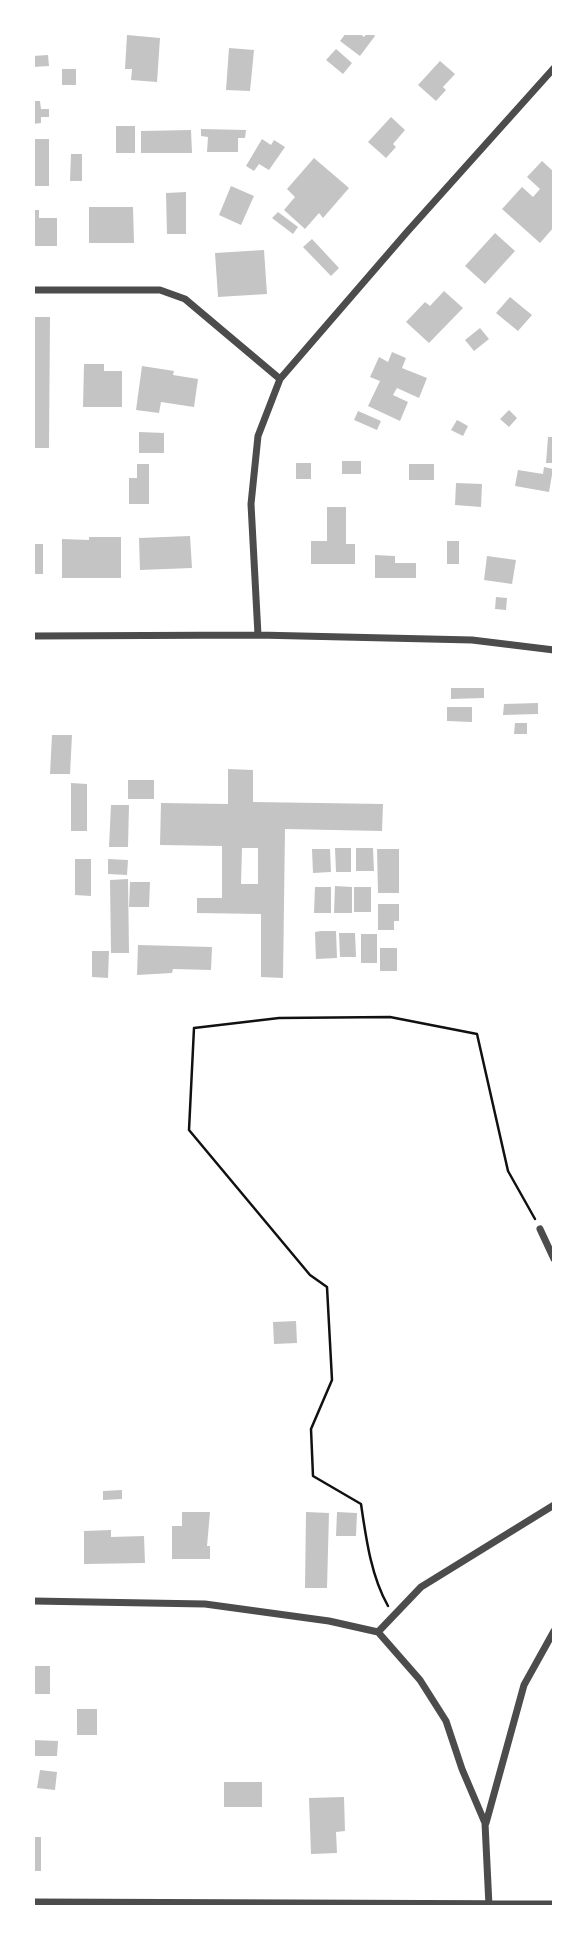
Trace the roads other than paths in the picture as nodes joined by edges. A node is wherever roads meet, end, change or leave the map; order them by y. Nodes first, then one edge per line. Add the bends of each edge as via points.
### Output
1 (554, 68) edge
2 (33, 290) edge
3 (280, 379) junction
4 (258, 635) junction
5 (33, 636) edge
6 (554, 650) edge
7 (540, 1228) road end
8 (554, 1259) edge
9 (554, 1505) edge
10 (33, 1601) edge
11 (554, 1631) edge
12 (378, 1632) junction
13 (485, 1823) junction
14 (33, 1902) edge
15 (554, 1904) edge
16 (489, 1905) edge

1 - 3 street
2 - 3 street via 160,290 185,299
3 - 4 street via 258,436 251,504
4 - 5 street
4 - 6 street via 472,640
7 - 8 street
9 - 12 street via 421,1587
10 - 12 street via 205,1604
11 - 13 street via 524,1685
12 - 13 street via 420,1680 446,1721
13 - 16 street
14 - 16 street
15 - 16 street

